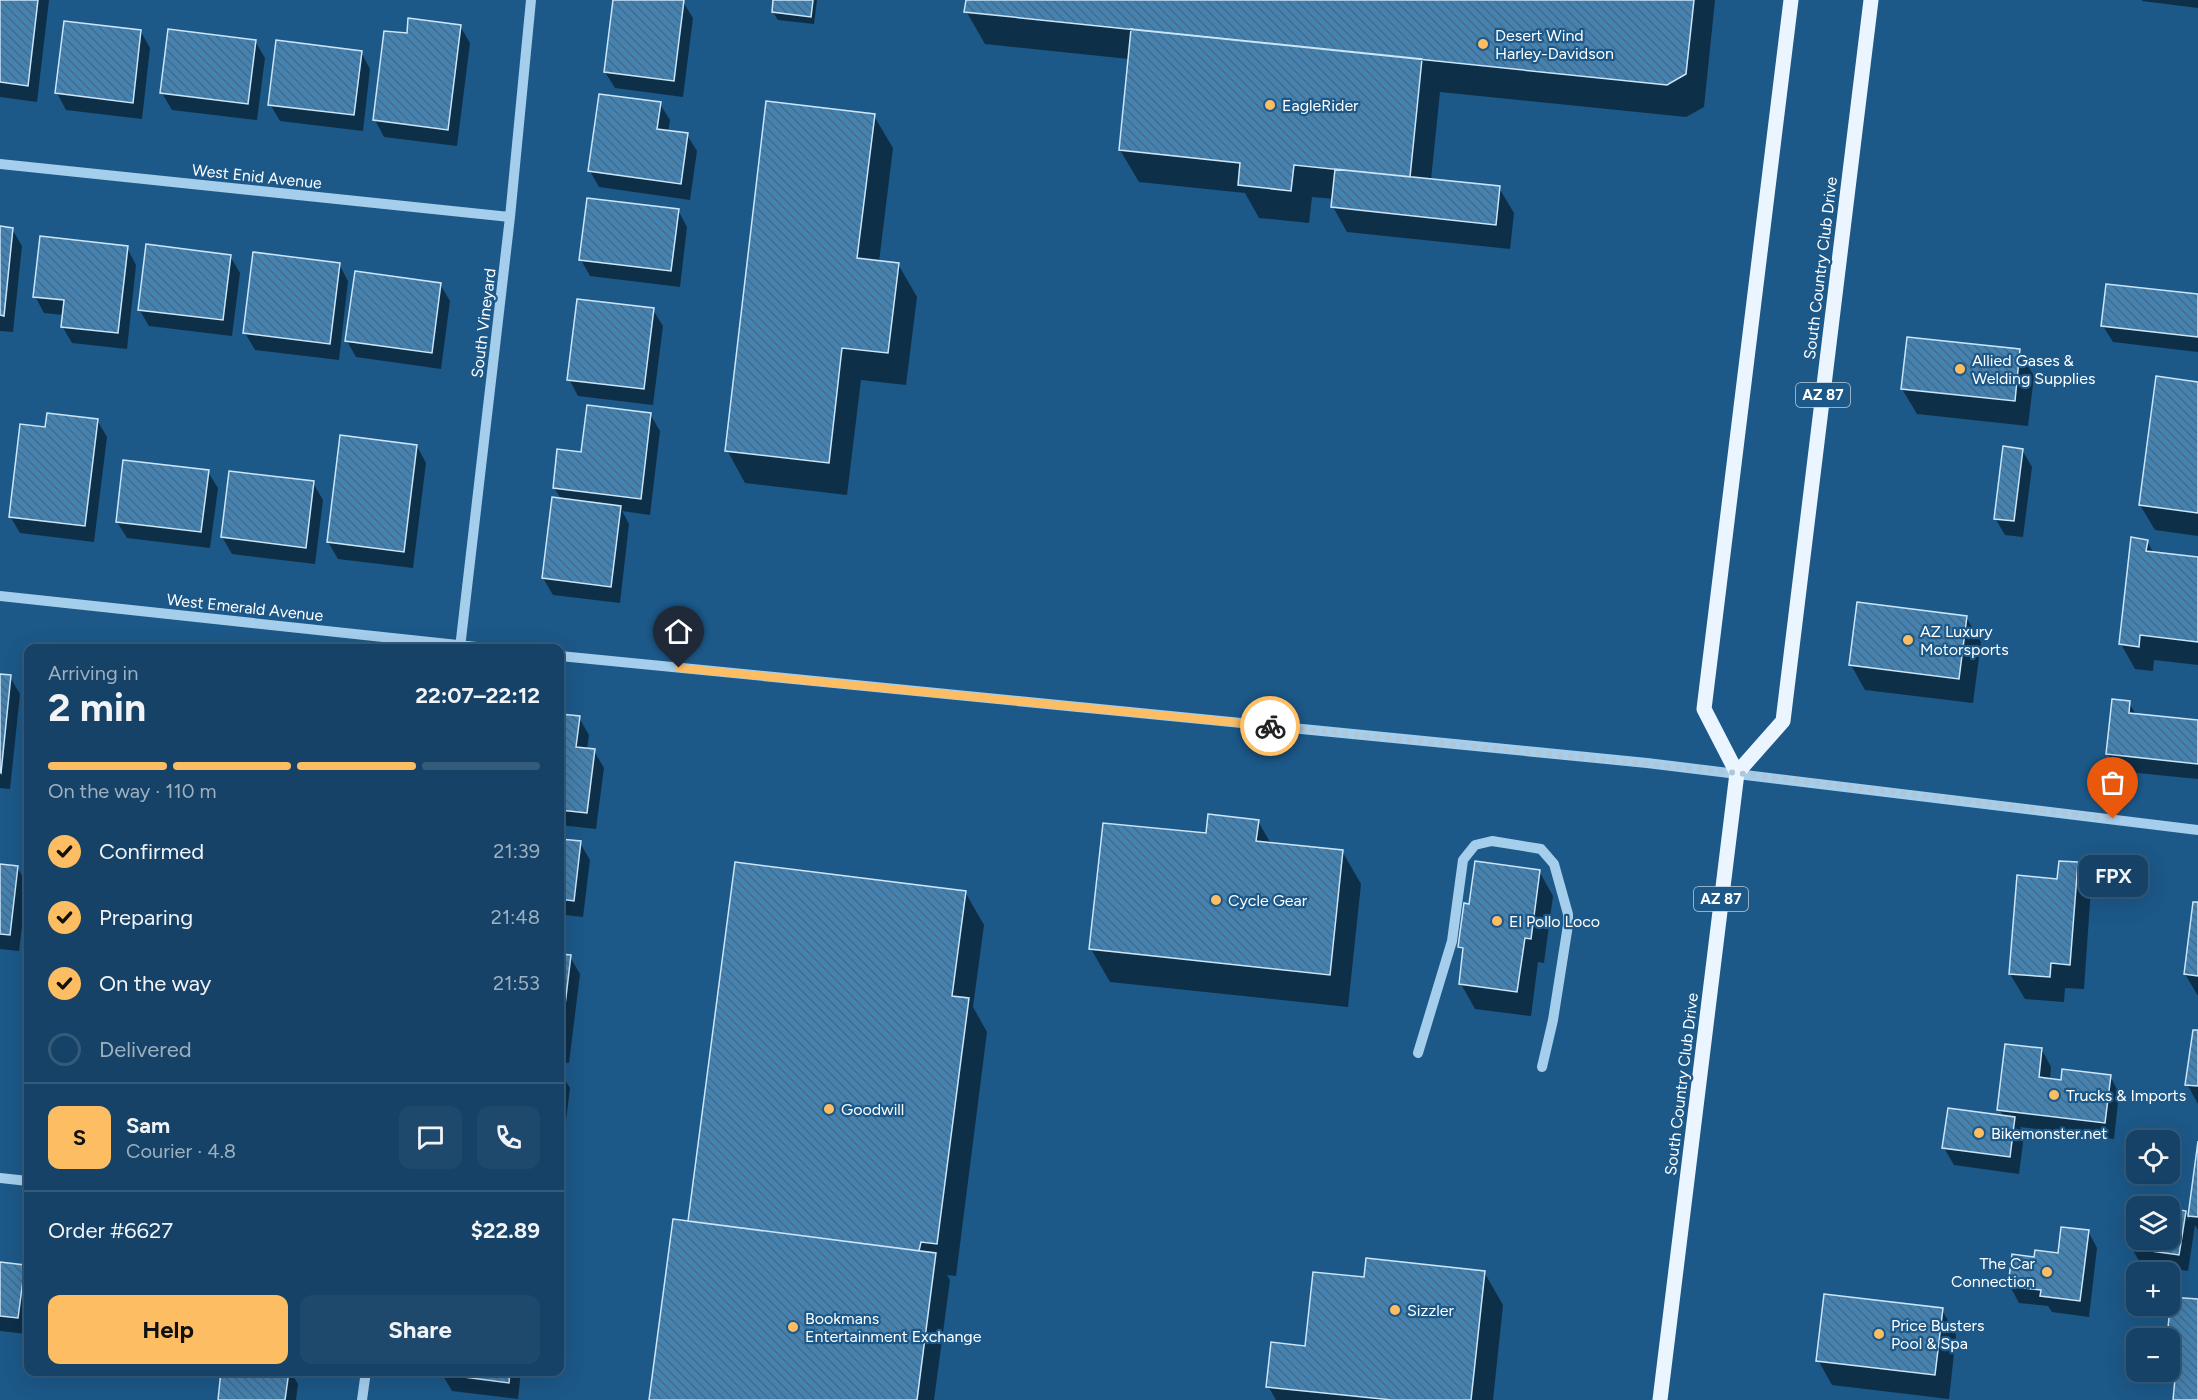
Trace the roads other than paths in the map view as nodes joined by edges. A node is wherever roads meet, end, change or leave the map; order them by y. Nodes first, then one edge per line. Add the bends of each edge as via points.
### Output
1 (531, 0) edge
2 (1791, 0) edge
3 (1871, 0) edge
4 (0, 164) edge
5 (510, 217) junction
6 (0, 596) edge
7 (433, 644) edge
8 (460, 644) edge
9 (564, 656) edge
10 (1737, 773) junction
11 (2198, 830) edge
12 (1418, 1053) dead end
13 (1542, 1068) dead end
14 (0, 1178) edge
15 (24, 1180) edge
16 (365, 1376) edge
17 (362, 1400) edge
18 (1660, 1400) edge

1 - 5 street, South Vineyard
2 - 10 main road via 1704,709
3 - 10 main road, South Country Club Drive / AZ 87 via 1783,721
4 - 5 street, West Enid Avenue
5 - 8 street, South Vineyard
6 - 7 street, West Emerald Avenue
9 - 10 street
10 - 11 street
10 - 18 main road, South Country Club Drive / AZ 87
12 - 13 street via 1452,941 1463,860 1475,846 1492,841 1541,849 1554,864 1568,914
14 - 15 street
16 - 17 street

